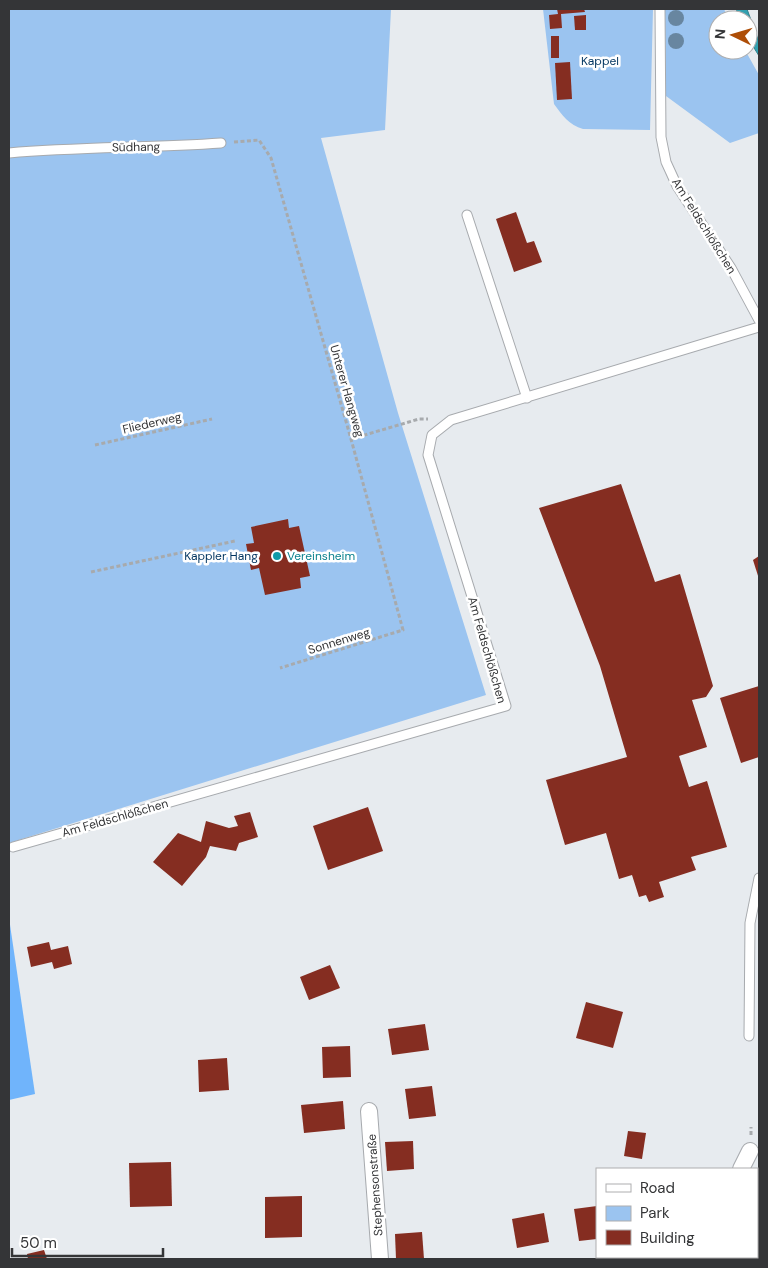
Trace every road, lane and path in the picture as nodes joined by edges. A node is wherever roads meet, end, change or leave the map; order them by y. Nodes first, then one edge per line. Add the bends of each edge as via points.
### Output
1 (660, 9) edge
2 (221, 142) joint
3 (9, 154) edge
4 (467, 215) dead end
5 (759, 320) edge
6 (759, 327) edge
7 (527, 398) junction
8 (212, 418) dead end
9 (451, 420) junction
10 (351, 439) junction
11 (95, 445) dead end
12 (235, 541) dead end
13 (91, 572) dead end
14 (403, 630) joint
15 (280, 668) dead end
16 (13, 847) dead end
17 (759, 878) edge
18 (749, 1036) dead end
19 (369, 1111) dead end
20 (750, 1151) dead end
21 (742, 1168) edge
22 (380, 1259) edge

1 - 5 lane, Am Feldschlößchen via 661,138 666,162 677,186 731,268
2 - 3 lane, Südhang
2 - 10 path, Unterer Hangweg via 260,140 271,158
4 - 7 lane
6 - 7 lane, Am Feldschlößchen
7 - 9 lane, Am Feldschlößchen
8 - 11 path, Fliederweg
9 - 10 path via 418,419
9 - 16 lane, Am Feldschlößchen via 432,435 428,455 506,706
10 - 14 path, Unterer Hangweg
12 - 13 path
14 - 15 path, Sonnenweg
17 - 18 lane via 750,923
19 - 22 street, Stephensonstraße
20 - 21 street

